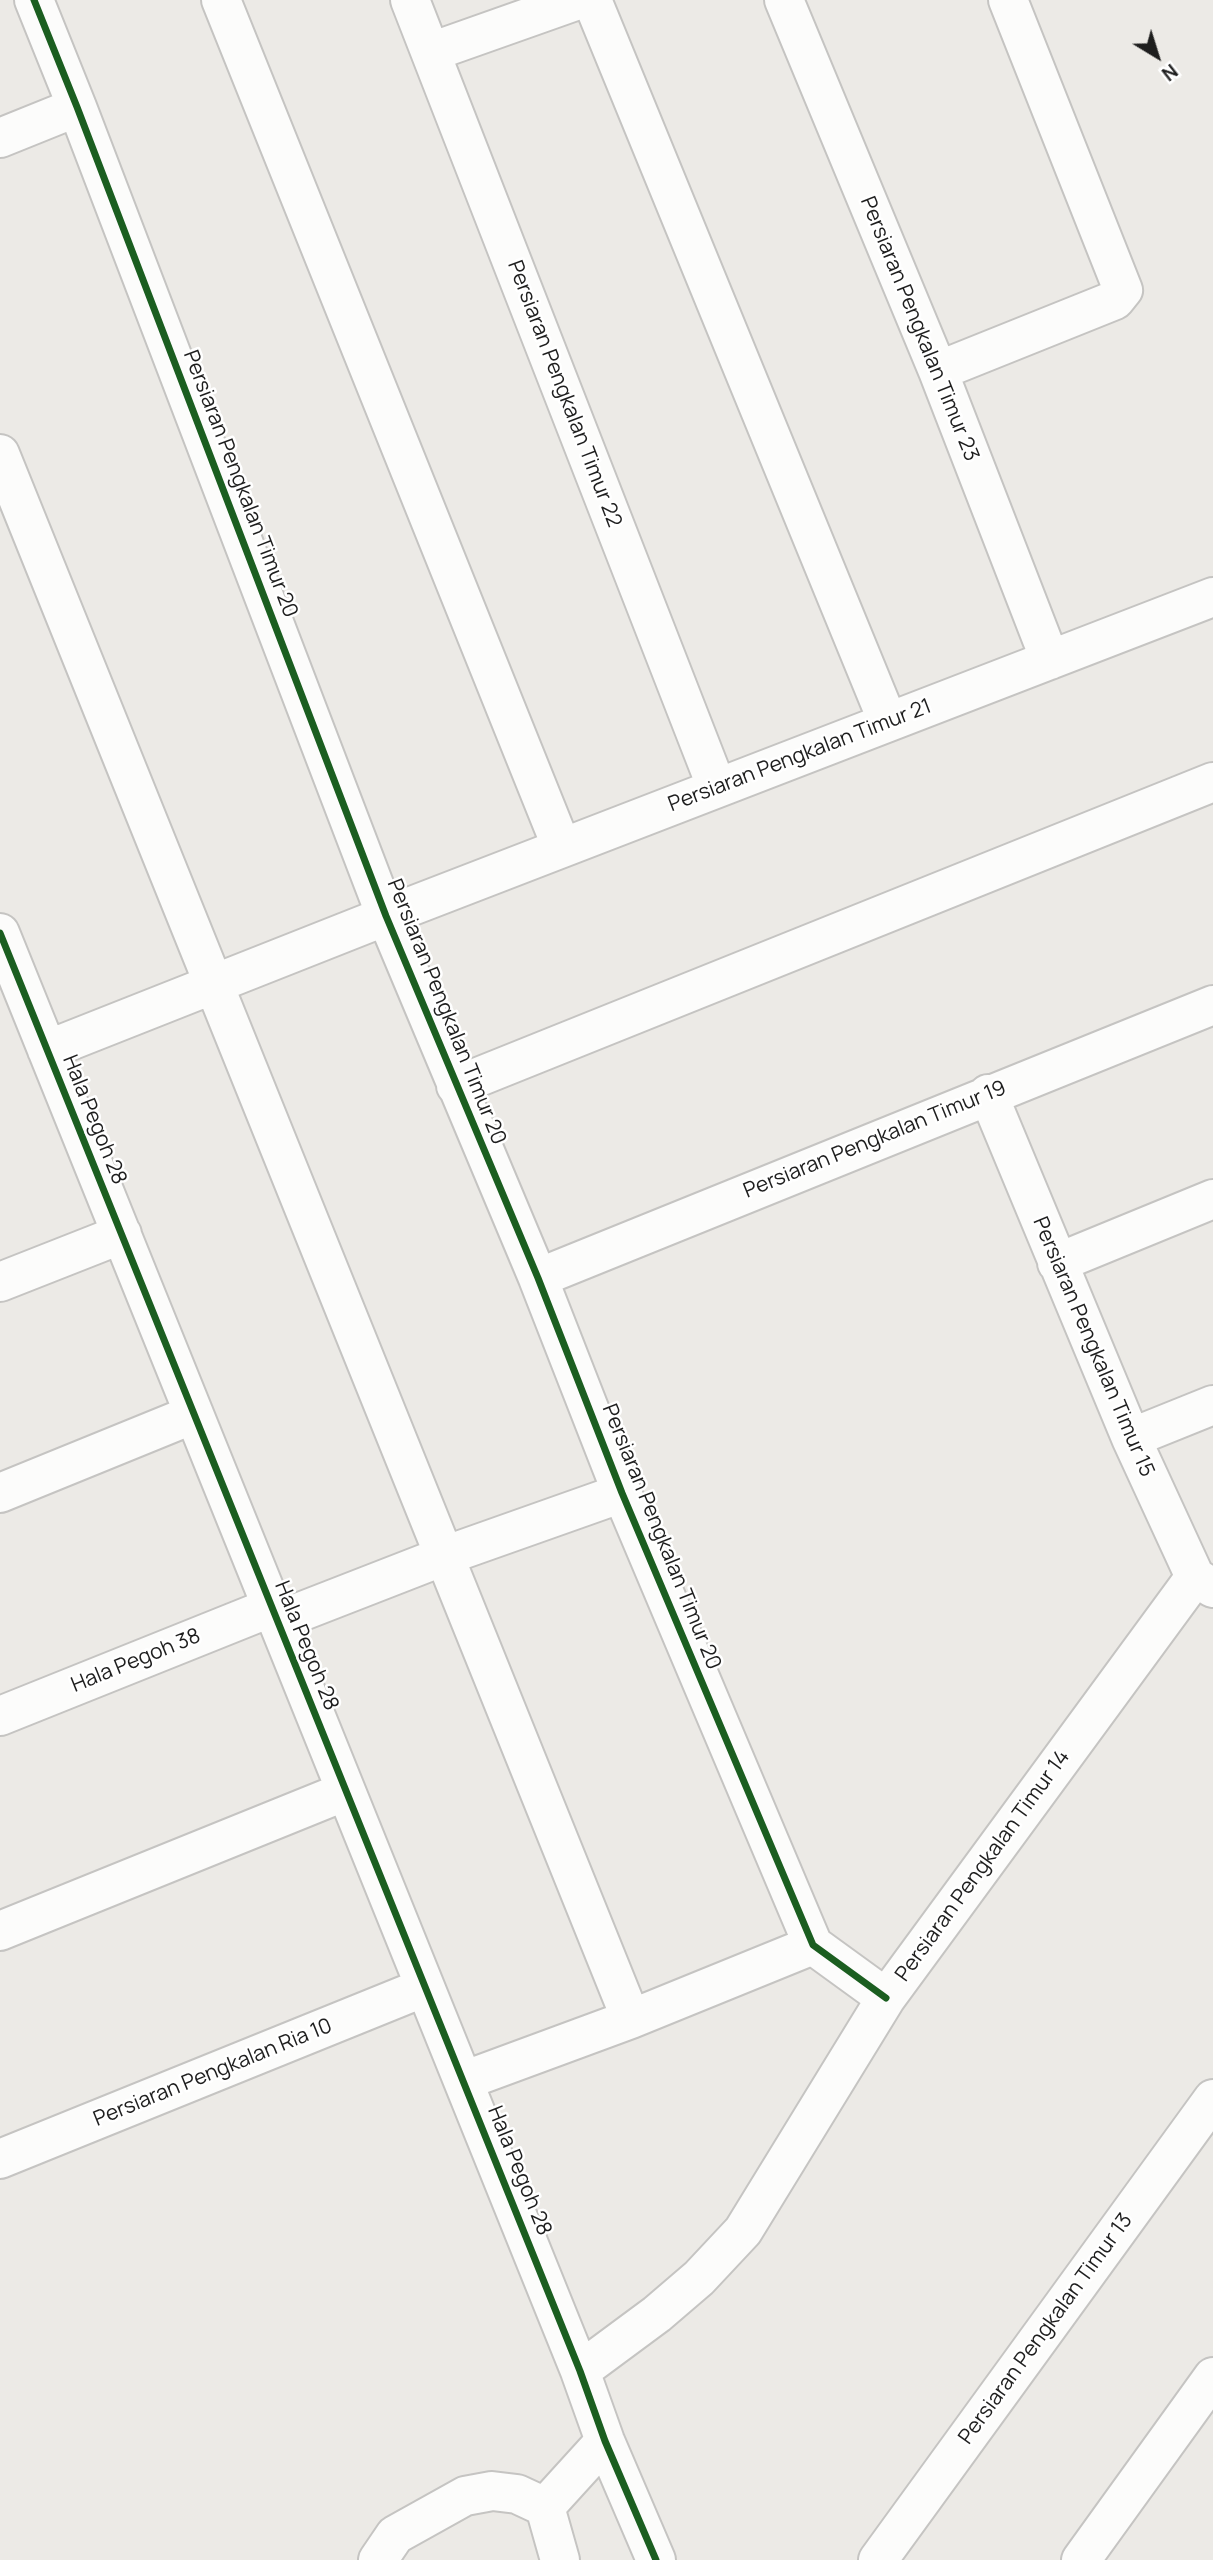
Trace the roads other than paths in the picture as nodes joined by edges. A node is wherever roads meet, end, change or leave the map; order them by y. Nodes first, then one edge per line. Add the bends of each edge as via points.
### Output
1 (34, 0) edge
2 (221, 0) edge
3 (410, 0) edge
4 (578, 0) edge
5 (592, 0) edge
6 (785, 0) edge
7 (1008, 0) edge
8 (431, 51) junction
9 (78, 107) junction
10 (0, 138) edge
11 (938, 371) junction
12 (0, 454) edge
13 (1213, 597) edge
14 (1050, 660) junction
15 (888, 722) junction
16 (1213, 782) edge
17 (717, 788) junction
18 (562, 848) junction
19 (386, 916) junction
20 (0, 933) edge
21 (214, 985) junction
22 (1213, 1005) edge
23 (47, 1050) junction
24 (456, 1086) junction
25 (988, 1094) junction
26 (1213, 1199) edge
27 (122, 1234) junction
28 (1057, 1263) junction
29 (538, 1278) junction
30 (0, 1282) edge
31 (1213, 1405) edge
32 (194, 1414) junction
33 (1131, 1438) junction
34 (0, 1493) edge
35 (622, 1493) junction
36 (444, 1556) junction
37 (1204, 1583) edge
38 (275, 1614) junction
39 (0, 1716) edge
40 (346, 1791) junction
41 (0, 1931) edge
42 (813, 1945) junction
43 (425, 1987) junction
44 (886, 1998) junction
45 (631, 2019) junction
46 (463, 2081) junction
47 (1213, 2099) edge
48 (0, 2159) edge
49 (580, 2371) junction
50 (1213, 2377) edge
51 (605, 2441) junction
52 (545, 2507) junction
53 (378, 2560) edge
54 (560, 2560) edge
55 (656, 2560) edge
56 (878, 2560) edge
57 (1080, 2560) edge

1 - 9 street, Persiaran Pengkalan Timur 20
2 - 18 street
3 - 8 street, Persiaran Pengkalan Timur 22
4 - 8 street
5 - 15 street
6 - 11 street, Persiaran Pengkalan Timur 23
7 - 11 street via 1123,290 1115,300
8 - 17 street, Persiaran Pengkalan Timur 22
9 - 10 street
9 - 19 street, Persiaran Pengkalan Timur 20
11 - 14 street, Persiaran Pengkalan Timur 23
12 - 21 street
13 - 14 street, Persiaran Pengkalan Timur 21
14 - 15 street, Persiaran Pengkalan Timur 21
15 - 17 street, Persiaran Pengkalan Timur 21
16 - 24 street
17 - 18 street, Persiaran Pengkalan Timur 21
18 - 19 street, Persiaran Pengkalan Timur 21
19 - 21 street, Persiaran Pengkalan Timur 21
19 - 24 street, Persiaran Pengkalan Timur 20
20 - 23 street, Hala Pegoh 28
21 - 23 street, Persiaran Pengkalan Timur 21
21 - 36 street
22 - 25 street, Persiaran Pengkalan Timur 19
23 - 27 street, Hala Pegoh 28
24 - 29 street, Persiaran Pengkalan Timur 20
25 - 28 street, Persiaran Pengkalan Timur 15
25 - 29 street, Persiaran Pengkalan Timur 19
26 - 28 street
27 - 30 street
27 - 32 street, Hala Pegoh 28
28 - 33 street, Persiaran Pengkalan Timur 15
29 - 35 street, Persiaran Pengkalan Timur 20
31 - 33 street
32 - 34 street
32 - 38 street, Hala Pegoh 28
33 - 37 street, Persiaran Pengkalan Timur 15
35 - 36 street, Hala Pegoh 38
35 - 42 street, Persiaran Pengkalan Timur 20
36 - 38 street, Hala Pegoh 38
36 - 45 street
37 - 44 street, Persiaran Pengkalan Timur 14
38 - 39 street, Hala Pegoh 38
38 - 40 street, Hala Pegoh 28
40 - 41 street
40 - 43 street, Hala Pegoh 28
42 - 44 street
42 - 45 street
43 - 46 street, Hala Pegoh 28
43 - 48 street, Persiaran Pengkalan Ria 10
44 - 49 street, Persiaran Pengkalan Timur 14 via 743,2231 699,2278
45 - 46 street
46 - 49 street, Hala Pegoh 28
47 - 56 street, Persiaran Pengkalan Timur 13
49 - 51 street, Hala Pegoh 28
50 - 57 street
51 - 52 street
51 - 55 street, Hala Pegoh 28
52 - 53 street via 517,2494 492,2491 465,2496 395,2535
52 - 54 street

